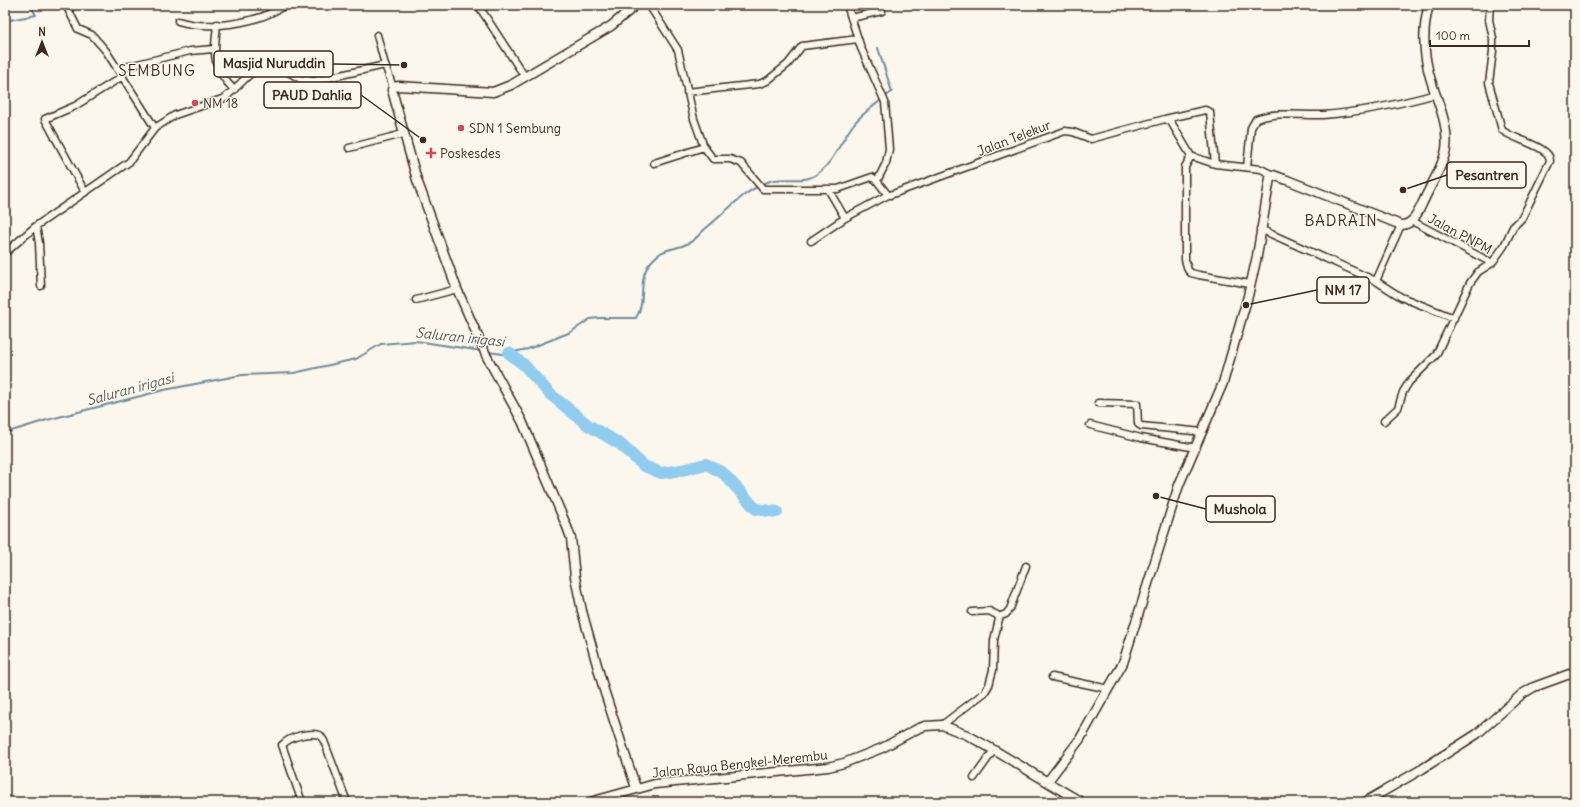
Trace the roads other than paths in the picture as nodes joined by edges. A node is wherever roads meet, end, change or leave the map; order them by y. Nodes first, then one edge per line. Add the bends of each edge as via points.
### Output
1 (66, 5) edge
2 (286, 5) edge
3 (478, 5) edge
4 (636, 5) edge
5 (649, 5) edge
6 (847, 5) edge
7 (1429, 5) edge
8 (1490, 5) edge
9 (882, 11) dead end
10 (851, 18) junction
11 (178, 21) dead end
12 (218, 24) junction
13 (377, 35) dead end
14 (858, 39) junction
15 (214, 50) junction
16 (385, 65) junction
17 (117, 69) junction
18 (123, 76) junction
19 (526, 76) junction
20 (393, 87) junction
21 (234, 90) junction
22 (687, 92) junction
23 (1436, 94) junction
24 (1165, 119) junction
25 (155, 128) junction
26 (403, 134) junction
27 (704, 147) junction
28 (349, 148) dead end
29 (1191, 156) junction
30 (654, 163) dead end
31 (1215, 164) junction
32 (1247, 166) junction
33 (1273, 176) junction
34 (877, 180) junction
35 (828, 189) junction
36 (85, 192) junction
37 (888, 195) junction
38 (845, 218) junction
39 (1412, 221) junction
40 (1401, 225) junction
41 (36, 226) junction
42 (1260, 229) junction
43 (811, 241) dead end
44 (5, 253) edge
45 (1492, 263) junction
46 (1376, 281) junction
47 (1250, 284) junction
48 (40, 286) dead end
49 (457, 289) junction
50 (416, 300) dead end
51 (1454, 318) junction
52 (1098, 403) dead end
53 (1384, 421) dead end
54 (1090, 425) dead end
55 (1203, 432) junction
56 (1196, 448) junction
57 (1026, 566) dead end
58 (972, 612) dead end
59 (998, 617) junction
60 (1575, 672) edge
61 (1052, 677) dead end
62 (1109, 689) junction
63 (942, 725) junction
64 (994, 750) junction
65 (974, 778) dead end
66 (1048, 781) junction
67 (636, 788) junction
68 (302, 802) edge
69 (347, 802) edge
70 (590, 802) edge
71 (1082, 802) edge
72 (1365, 802) edge

1 - 17 street via 78,29 97,40
2 - 12 street via 262,17
3 - 19 street
4 - 19 street via 611,26
5 - 22 street via 678,50
6 - 10 street
7 - 23 street via 1424,26 1425,45 1428,70
8 - 45 street, Jalan PNPM via 1492,51 1489,83 1502,130 1512,137 1546,151 1550,158 1545,174 1522,218 1517,221
9 - 10 street
10 - 14 street
11 - 12 street
12 - 15 street
13 - 16 street
14 - 22 street via 802,46 788,64 767,81 759,84
14 - 34 street via 885,102 889,149 886,163
15 - 17 street via 190,51
15 - 21 street via 220,74
16 - 20 street
16 - 21 street via 314,81 300,79 278,66 268,66 253,72
17 - 18 street
18 - 25 street
18 - 36 street via 75,106 45,119
19 - 20 street via 493,92
20 - 26 street via 392,94
21 - 25 street via 225,98 175,115
22 - 27 street
23 - 32 street via 1324,115 1275,115 1256,119 1251,128
23 - 39 street via 1446,133 1446,150
24 - 29 street via 1171,122
24 - 31 street, Jalan Telekur via 1205,110 1210,112
24 - 37 street, Jalan Telekur via 1091,140 1065,131
25 - 36 street via 129,162
26 - 28 street
26 - 49 street
27 - 30 street
27 - 35 street via 713,159 730,159 741,163 763,188
29 - 31 street
29 - 47 street via 1185,166 1186,266 1191,273 1199,276
31 - 32 street
32 - 33 street via 1261,169
33 - 40 street
33 - 42 street via 1267,185
34 - 35 street via 869,176 846,187
34 - 37 street
35 - 38 street
36 - 41 street
37 - 38 street, Jalan Telekur
38 - 43 street, Jalan Telekur
39 - 40 street via 1407,225
39 - 45 street, Jalan PNPM
40 - 46 street
41 - 44 street
41 - 48 street
42 - 46 street
42 - 47 street
45 - 51 street via 1473,278
46 - 51 street via 1401,297
47 - 55 street via 1223,383
49 - 50 street
49 - 67 street via 482,347 522,421 571,538 582,611 604,690
51 - 53 street via 1436,355 1409,382 1398,408
52 - 55 street via 1137,404 1139,426
54 - 56 street
55 - 56 street
56 - 62 street via 1175,499 1123,663
57 - 59 street via 1010,609
58 - 59 street via 993,612
59 - 63 street via 993,670 987,689
60 - 72 street via 1534,686 1477,734
61 - 62 street
62 - 66 street via 1080,739
63 - 64 street, Jalan Raya Bengkel-Merembu
63 - 67 street, Jalan Raya Bengkel-Merembu via 925,726 882,748 828,767
64 - 65 street
64 - 66 street, Jalan Raya Bengkel-Merembu
66 - 71 street, Jalan Raya Bengkel-Merembu
67 - 70 street, Jalan Raya Bengkel-Merembu
68 - 69 street via 282,745 313,734 320,735 324,741

